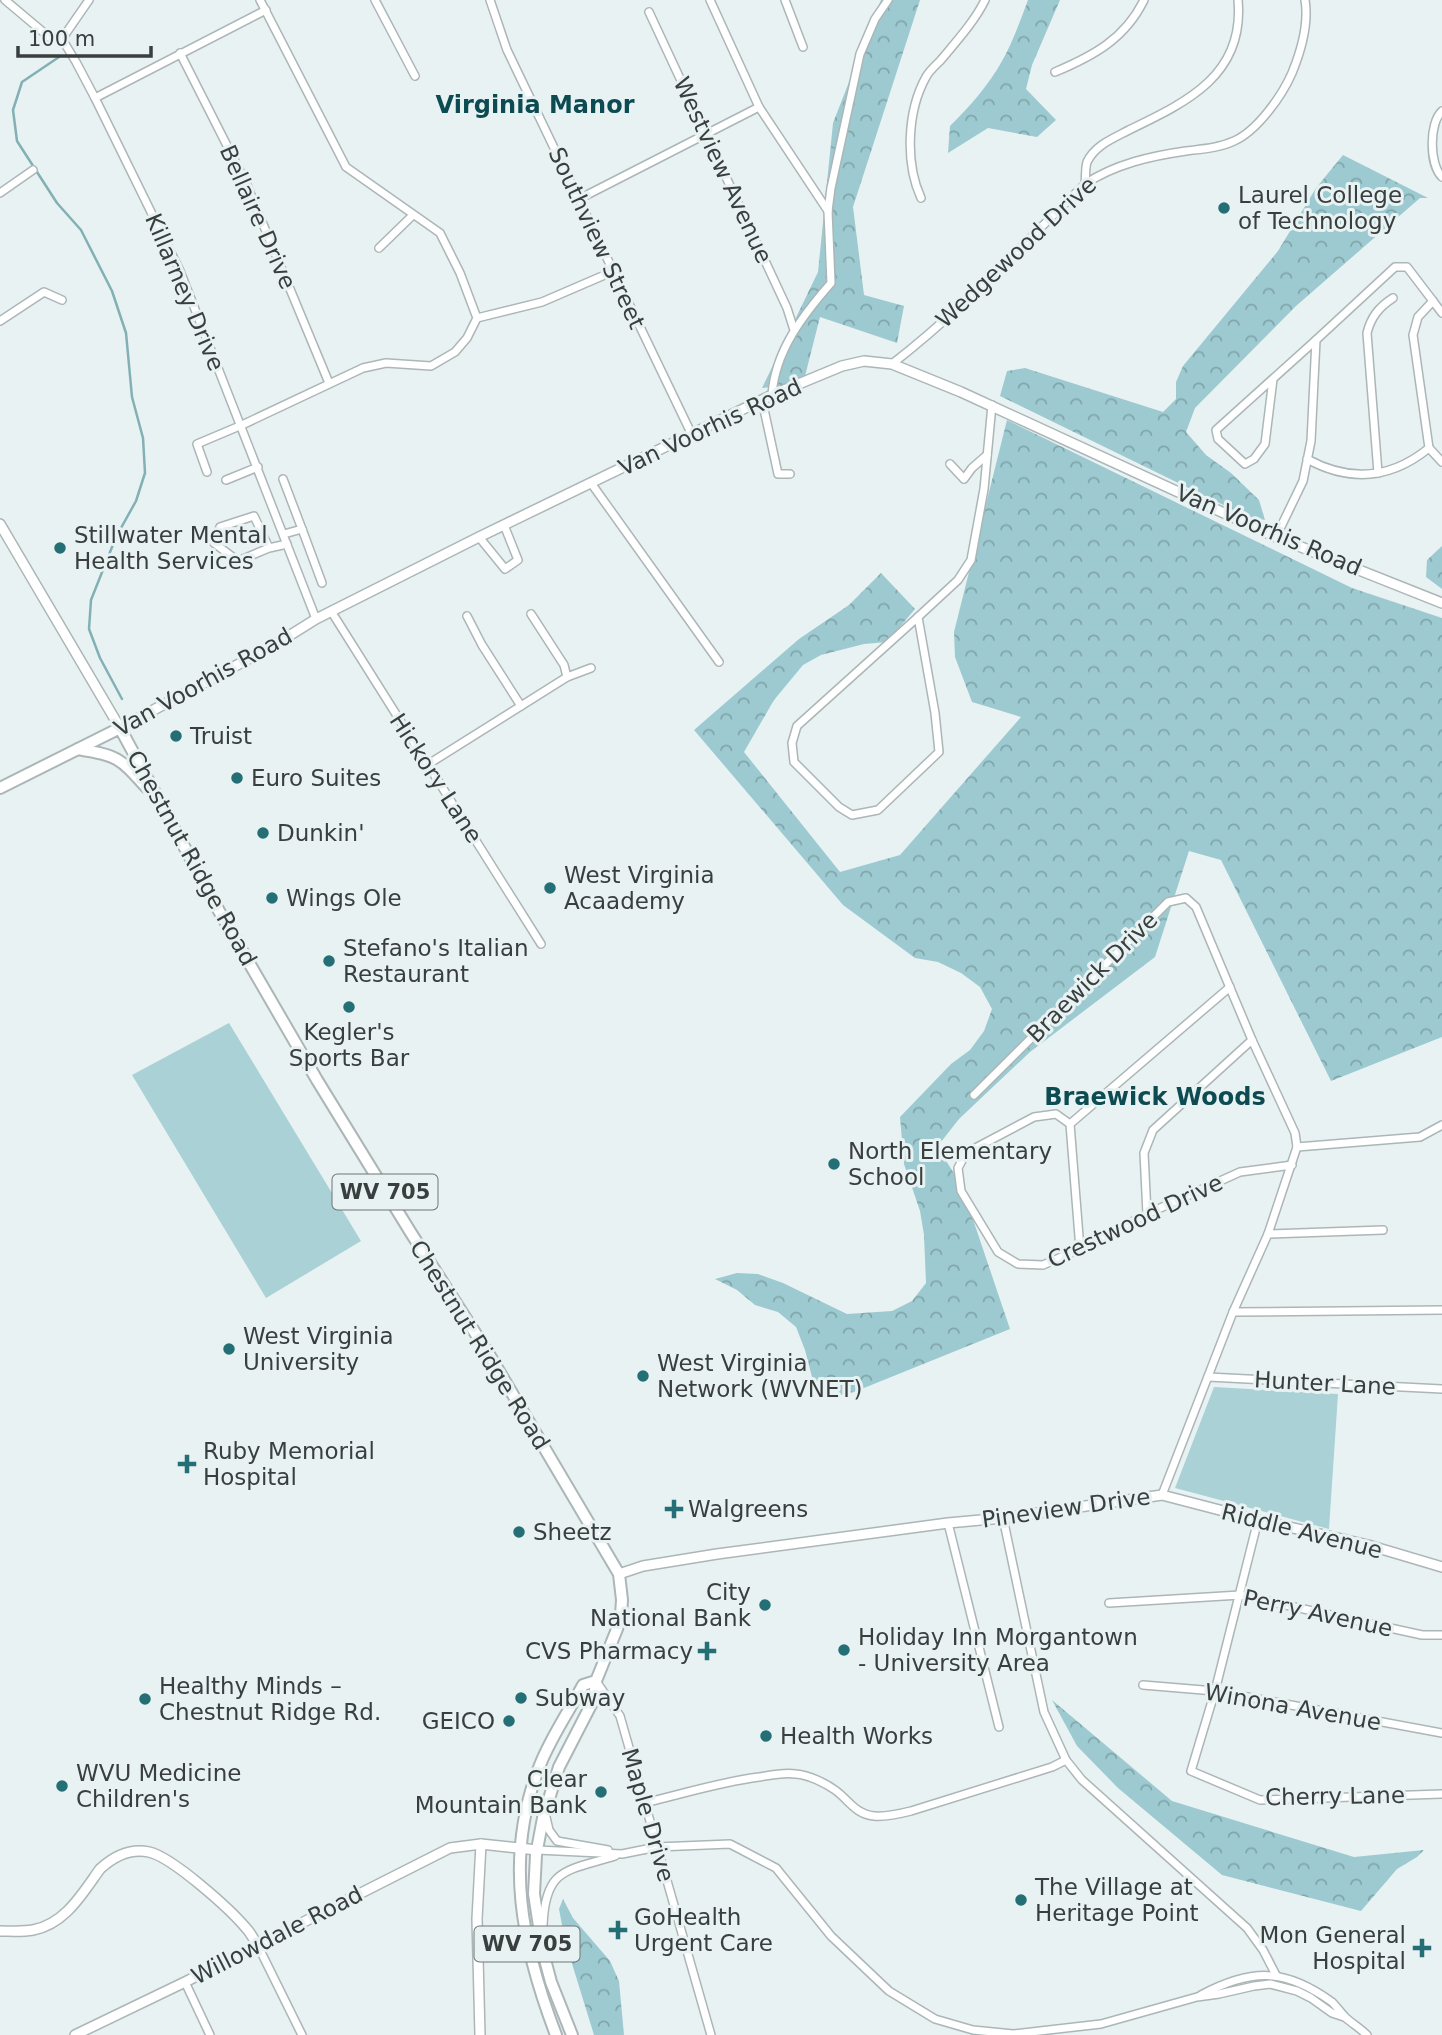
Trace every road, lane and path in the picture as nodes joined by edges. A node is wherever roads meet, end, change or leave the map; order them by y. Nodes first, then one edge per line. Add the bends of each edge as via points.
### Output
1 (5, 0) edge
2 (89, 0) edge
3 (260, 0) edge
4 (375, 0) edge
5 (490, 0) edge
6 (710, 0) edge
7 (785, 0) edge
8 (888, 0) edge
9 (985, 0) edge
10 (1144, 0) edge
11 (1238, 0) edge
12 (1305, 0) edge
13 (266, 10) junction
14 (649, 12) dead end
15 (61, 39) junction
16 (803, 47) dead end
17 (180, 53) junction
18 (1055, 72) dead end
19 (415, 76) dead end
20 (95, 98) junction
21 (759, 107) junction
22 (1442, 111) edge
23 (706, 134) junction
24 (33, 170) dead end
25 (1442, 177) edge
26 (1085, 184) junction
27 (0, 193) edge
28 (921, 198) dead end
29 (579, 199) junction
30 (828, 211) junction
31 (413, 215) junction
32 (379, 248) dead end
33 (607, 274) dead end
34 (1393, 298) dead end
35 (62, 300) dead end
36 (1433, 301) junction
37 (1442, 313) edge
38 (477, 318) junction
39 (0, 321) edge
40 (794, 330) junction
41 (1316, 340) junction
42 (892, 364) junction
43 (1273, 379) junction
44 (329, 383) junction
45 (772, 395) junction
46 (762, 400) junction
47 (992, 405) junction
48 (242, 425) junction
49 (691, 435) junction
50 (1429, 447) junction
51 (988, 455) junction
52 (1307, 459) junction
53 (1442, 462) edge
54 (950, 464) dead end
55 (258, 467) junction
56 (207, 472) dead end
57 (1378, 473) junction
58 (790, 474) dead end
59 (283, 479) dead end
60 (226, 480) dead end
61 (591, 483) junction
62 (0, 524) edge
63 (505, 525) junction
64 (302, 529) junction
65 (284, 534) junction
66 (480, 537) junction
67 (1276, 537) junction
68 (287, 544) junction
69 (269, 548) junction
70 (322, 583) dead end
71 (1442, 603) edge
72 (331, 611) junction
73 (531, 614) dead end
74 (467, 616) dead end
75 (918, 617) junction
76 (316, 619) junction
77 (719, 662) dead end
78 (591, 668) dead end
79 (568, 677) junction
80 (521, 706) junction
81 (120, 728) junction
82 (78, 749) junction
83 (427, 765) junction
84 (0, 788) edge
85 (156, 797) junction
86 (541, 944) dead end
87 (1230, 987) junction
88 (1252, 1040) junction
89 (974, 1095) dead end
90 (1070, 1124) junction
91 (1442, 1125) edge
92 (1297, 1147) junction
93 (1292, 1165) junction
94 (1147, 1214) junction
95 (1383, 1230) dead end
96 (1268, 1234) junction
97 (1080, 1249) junction
98 (1442, 1310) edge
99 (1233, 1312) junction
100 (1208, 1377) junction
101 (1442, 1389) edge
102 (1162, 1495) junction
103 (1003, 1518) junction
104 (1258, 1520) junction
105 (948, 1523) junction
106 (1442, 1567) edge
107 (619, 1574) junction
108 (1240, 1595) junction
109 (1109, 1602) dead end
110 (1442, 1635) edge
111 (596, 1681) junction
112 (1143, 1685) dead end
113 (1215, 1691) junction
114 (999, 1727) dead end
115 (1442, 1733) edge
116 (1066, 1760) junction
117 (1442, 1794) edge
118 (644, 1803) junction
119 (546, 1809) junction
120 (481, 1844) junction
121 (656, 1847) junction
122 (520, 1849) junction
123 (537, 1850) junction
124 (622, 1854) junction
125 (0, 1931) edge
126 (258, 1946) junction
127 (1263, 1950) junction
128 (543, 1952) junction
129 (1264, 1974) junction
130 (1276, 1975) junction
131 (185, 1982) junction
132 (1270, 1984) junction
133 (1197, 1997) junction
134 (1344, 2017) junction
135 (75, 2035) edge
136 (210, 2035) edge
137 (302, 2035) edge
138 (480, 2035) edge
139 (556, 2035) edge
140 (572, 2035) edge
141 (711, 2035) edge
142 (1367, 2035) edge

1 - 15 street, Killarney Drive via 49,37
2 - 15 street
3 - 13 street
4 - 19 street
5 - 29 street, Southview Street via 507,50
6 - 21 street
7 - 16 street
8 - 30 street via 860,54
9 - 28 street via 926,75 916,103 912,159
10 - 18 street via 1121,33 1100,50
11 - 26 street via 1240,20 1234,45 1210,82 1180,104 1098,148 1087,163
12 - 26 street, Wedgewood Drive via 1307,11 1296,63 1281,94 1253,127 1223,145 1119,166
13 - 17 street
13 - 31 street via 346,167
14 - 23 street, Westview Avenue
15 - 20 street, Killarney Drive
17 - 20 street
17 - 44 street, Bellaire Drive via 246,183
20 - 48 street, Killarney Drive via 180,271
21 - 23 street
21 - 30 street
22 - 25 street via 1436,117 1433,162
23 - 29 street
23 - 40 street, Westview Avenue via 788,308
24 - 27 street
26 - 42 street, Wedgewood Drive via 964,302
29 - 49 street, Southview Street
30 - 40 street via 831,283
31 - 32 street
31 - 38 street via 440,233
33 - 38 street via 541,302
34 - 57 street via 1377,311 1367,333
35 - 39 street via 44,292
36 - 37 street
36 - 41 street via 1407,267 1395,268
36 - 50 street via 1422,310 1413,335
38 - 44 street via 455,352 430,366 386,363
40 - 45 street via 775,375
41 - 43 street
41 - 52 street
42 - 45 street, Van Voorhis Road via 864,361 842,366
42 - 47 street, Van Voorhis Road
43 - 43 street via 1216,430 1218,439 1245,464 1254,460 1265,444
44 - 48 street
45 - 46 street, Van Voorhis Road
46 - 49 street, Van Voorhis Road
46 - 58 street via 778,474
47 - 51 street
47 - 67 street, Van Voorhis Road
48 - 55 street, Killarney Drive
48 - 56 street via 197,444
49 - 61 street, Van Voorhis Road
50 - 53 street
50 - 57 street via 1407,464
51 - 54 street via 964,479
51 - 75 street via 971,560 958,580
52 - 57 street via 1341,473
52 - 67 street via 1303,481
55 - 60 street
55 - 65 street, Killarney Drive
59 - 64 street
61 - 63 street, Van Voorhis Road
61 - 77 street
62 - 81 street
63 - 66 street, Van Voorhis Road
63 - 66 street via 518,560 505,569
64 - 65 street
64 - 70 street
65 - 68 street, Killarney Drive
66 - 72 street, Van Voorhis Road
67 - 71 street, Van Voorhis Road
68 - 69 street
68 - 76 street, Killarney Drive
69 - 69 street via 254,516 220,527 214,543 238,561
72 - 76 street, Van Voorhis Road
72 - 83 street, Hickory Lane
73 - 79 street
74 - 80 street
75 - 75 street via 797,726 792,743 794,762 852,815 878,810 939,752
76 - 81 street, Van Voorhis Road
78 - 79 street
79 - 80 street
80 - 83 street
81 - 82 main road, Van Voorhis Road
81 - 85 main road, Chestnut Ridge Road / WV 705
82 - 84 main road, Van Voorhis Road
82 - 85 main road via 114,756
83 - 86 street, Hickory Lane
85 - 107 main road, Chestnut Ridge Road / WV 705 via 333,1107 490,1356
87 - 88 street, Braewick Drive
87 - 89 street, Braewick Drive via 1196,907 1186,898 1168,902
87 - 90 street
88 - 92 street, Braewick Drive via 1295,1133
88 - 94 street via 1153,1130 1144,1153
90 - 97 street
90 - 97 street, Crestwood Drive via 1056,1114 1034,1117 966,1153 958,1168 961,1191 998,1251 1018,1264 1043,1265
91 - 92 street via 1420,1137
92 - 93 street
93 - 94 street, Crestwood Drive via 1240,1172
93 - 96 street, Pineview Drive
94 - 97 street, Crestwood Drive
95 - 96 street
96 - 99 street, Pineview Drive
98 - 99 street
99 - 100 street, Pineview Drive
100 - 101 street, Hunter Lane
100 - 102 street, Pineview Drive
102 - 103 street, Pineview Drive
102 - 104 street, Riddle Avenue
103 - 105 street, Pineview Drive
103 - 116 street via 1044,1712
104 - 106 street, Riddle Avenue
104 - 108 street
105 - 107 street, Pineview Drive via 717,1554
105 - 114 street
107 - 111 main road, Chestnut Ridge Road / WV 705 via 621,1615
108 - 109 street, Perry Avenue
108 - 110 street, Perry Avenue via 1422,1635
108 - 113 street
111 - 118 street, Maple Drive via 620,1716
111 - 119 main road, Chestnut Ridge Road / WV 705 via 594,1699 559,1767
111 - 122 main road, Chestnut Ridge Road / WV 705 via 583,1685 541,1763
112 - 113 street, Winona Avenue
113 - 115 street, Winona Avenue
113 - 117 street, Cherry Lane via 1191,1771 1260,1800
116 - 118 street via 894,1815 860,1813 836,1790 812,1778 784,1773
116 - 127 street via 1082,1780 1247,1928
118 - 121 street, Maple Drive
119 - 123 main road, Chestnut Ridge Road / WV 705
119 - 124 street via 556,1842
120 - 122 street
120 - 126 street, Willowdale Road via 450,1848
120 - 138 street via 477,1919
121 - 124 street
121 - 133 street via 730,1844 776,1868 835,1941 889,1991 935,2019 972,2030 1013,2034 1101,2024
121 - 141 street, Maple Drive
122 - 123 street
122 - 139 main road, WV 705 via 526,1939
123 - 124 street
123 - 128 main road, WV 705 via 534,1894
124 - 128 street via 566,1870 553,1881 544,1906
125 - 126 street via 28,1931 52,1923 74,1904 106,1863 129,1852 148,1852 187,1874 243,1924
126 - 131 street, Willowdale Road
126 - 137 street
127 - 129 street
127 - 130 street
128 - 140 main road, WV 705
129 - 130 street
129 - 132 street
129 - 133 street
130 - 132 street
130 - 134 street via 1303,1984 1334,2004
131 - 135 street, Willowdale Road
131 - 136 street
132 - 133 street
132 - 134 street via 1297,1991
134 - 142 street

